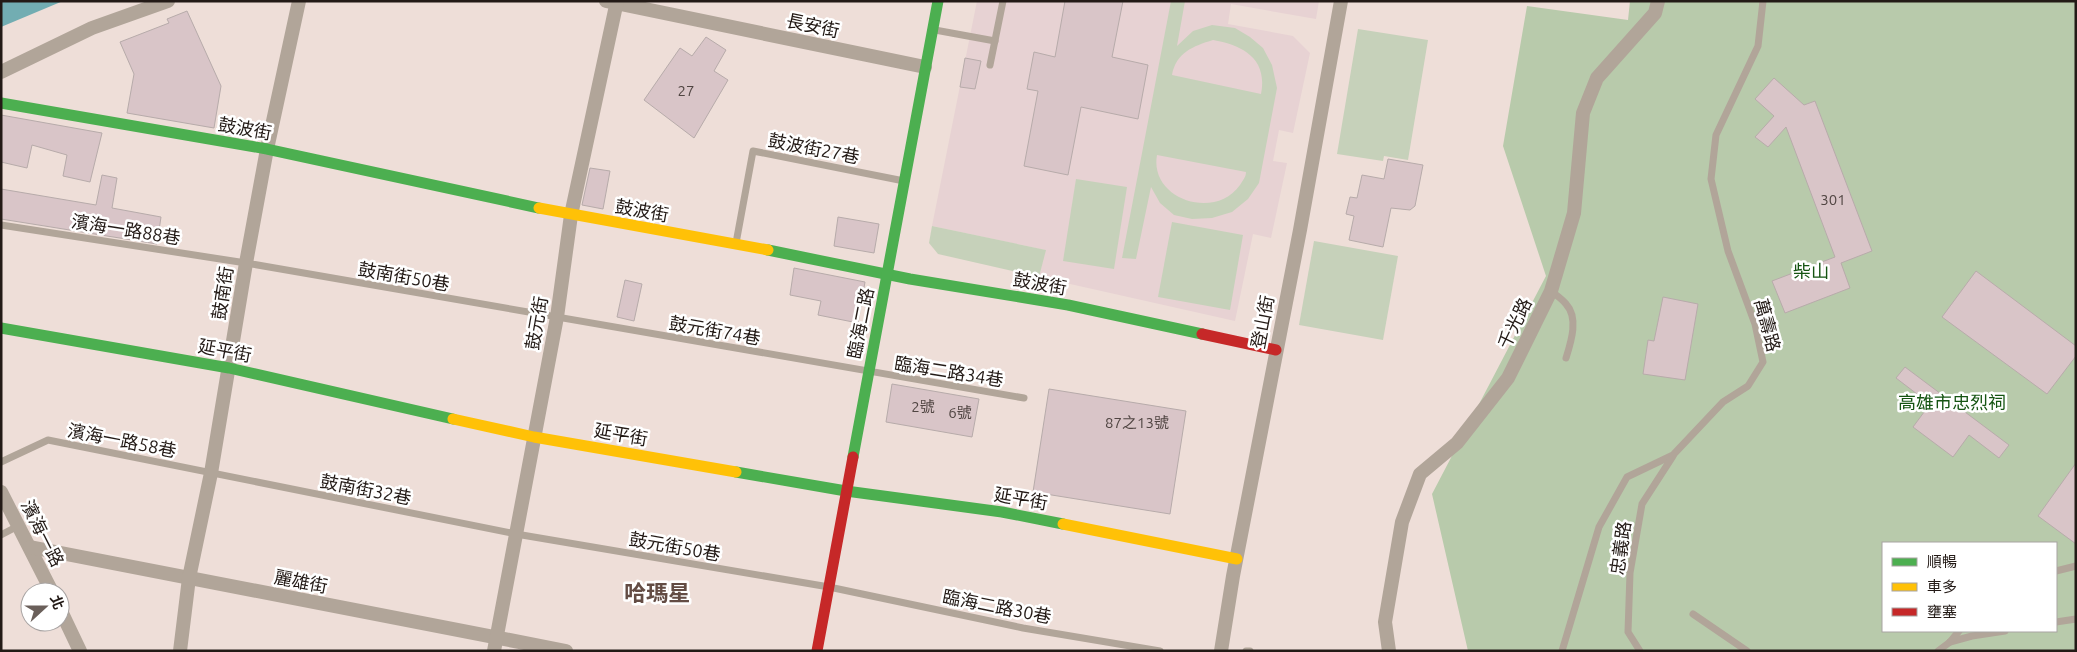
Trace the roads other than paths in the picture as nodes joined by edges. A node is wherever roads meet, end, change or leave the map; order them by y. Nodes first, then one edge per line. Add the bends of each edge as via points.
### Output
1 (168, 1) edge
2 (299, 1) edge
3 (938, 1) edge
4 (1003, 1) edge
5 (1341, 1) edge
6 (1658, 1) edge
7 (1763, 1) edge
8 (613, 2) edge
9 (932, 30) junction
10 (995, 41) junction
11 (990, 64) dead end
12 (925, 67) junction
13 (1, 72) edge
14 (1, 103) edge
15 (267, 149) junction
16 (904, 181) junction
17 (571, 215) junction
18 (1, 225) edge
19 (736, 244) junction
20 (246, 264) junction
21 (887, 274) junction
22 (1550, 291) junction
23 (557, 317) junction
24 (1, 328) edge
25 (1276, 350) junction
26 (1566, 358) dead end
27 (229, 368) junction
28 (868, 372) junction
29 (1024, 398) dead end
30 (534, 437) junction
31 (1673, 455) junction
32 (1, 462) edge
33 (211, 473) junction
34 (846, 491) junction
35 (1, 492) edge
36 (18, 526) junction
37 (516, 534) junction
38 (1, 535) edge
39 (30, 547) junction
40 (1237, 559) junction
41 (2076, 566) edge
42 (2057, 571) edge
43 (189, 578) junction
44 (47, 582) edge
45 (829, 587) junction
46 (1693, 614) dead end
47 (2076, 619) edge
48 (2057, 622) edge
49 (70, 630) edge
50 (1958, 632) edge
51 (1998, 632) edge
52 (1950, 642) junction
53 (495, 645) edge
54 (80, 651) edge
55 (180, 651) edge
56 (566, 651) edge
57 (817, 651) edge
58 (1160, 651) edge
59 (1221, 651) edge
60 (1246, 651) edge
61 (1250, 651) edge
62 (1389, 651) edge
63 (1562, 651) edge
64 (1640, 651) edge
65 (1747, 651) edge
66 (1938, 651) edge

1 - 13 street via 92,28
2 - 15 street, 鼓南街
3 - 9 street, 臨海二路
4 - 10 lane
5 - 25 street, 登山街
6 - 22 street, 千光路 via 1655,13 1597,78 1583,113 1574,213
7 - 31 lane, 萬壽路 via 1758,46 1716,136 1711,179 1728,251 1755,324 1764,362 1748,386 1723,402
8 - 12 street, 長安街
8 - 17 street, 鼓元街
9 - 10 lane
9 - 12 street, 臨海二路
10 - 11 lane
12 - 16 street, 臨海二路
14 - 15 street, 鼓波街
15 - 17 street, 鼓波街
15 - 20 street, 鼓南街
16 - 19 lane, 鼓波街27巷 via 753,151
16 - 21 street, 臨海二路
17 - 19 street, 鼓波街
17 - 23 street, 鼓元街
18 - 20 lane, 濱海一路88巷
19 - 21 street, 鼓波街
20 - 23 lane, 鼓南街50巷
20 - 27 street, 鼓南街
21 - 25 street, 鼓波街 via 1068,306
21 - 28 street, 臨海二路
22 - 26 lane via 1568,305 1573,318
22 - 62 street, 千光路 via 1508,378 1457,443 1420,474 1402,522 1385,622
23 - 28 lane, 鼓元街74巷
23 - 30 street, 鼓元街
24 - 27 street, 延平街
25 - 40 street, 登山街
27 - 30 street, 延平街
27 - 33 street, 鼓南街
28 - 29 lane, 臨海二路34巷
28 - 34 street, 臨海二路
30 - 34 street, 延平街
30 - 37 street, 鼓元街
31 - 63 lane, 萬壽路 via 1627,477 1600,527
31 - 64 lane, 忠義路 via 1642,504 1637,529 1630,573 1628,632
32 - 33 lane, 濱海一路58巷 via 48,440
33 - 37 lane, 鼓南街32巷
33 - 43 street, 鼓南街
34 - 40 street, 延平街 via 1002,512
34 - 45 street, 臨海二路
35 - 36 street, 濱海一路
36 - 38 lane
36 - 39 street, 濱海一路
37 - 45 lane, 鼓元街50巷
37 - 53 street, 鼓元街
39 - 43 street, 麗雄街
39 - 44 street, 濱海一路
40 - 59 street, 登山街
41 - 42 lane
43 - 53 street, 麗雄街
43 - 55 street, 鼓南街
45 - 57 street, 臨海二路
45 - 58 lane, 臨海二路30巷 via 1024,628
46 - 65 lane
47 - 48 lane
49 - 54 street
50 - 52 lane
51 - 52 lane
52 - 66 lane
53 - 56 street, 麗雄街
60 - 61 lane

